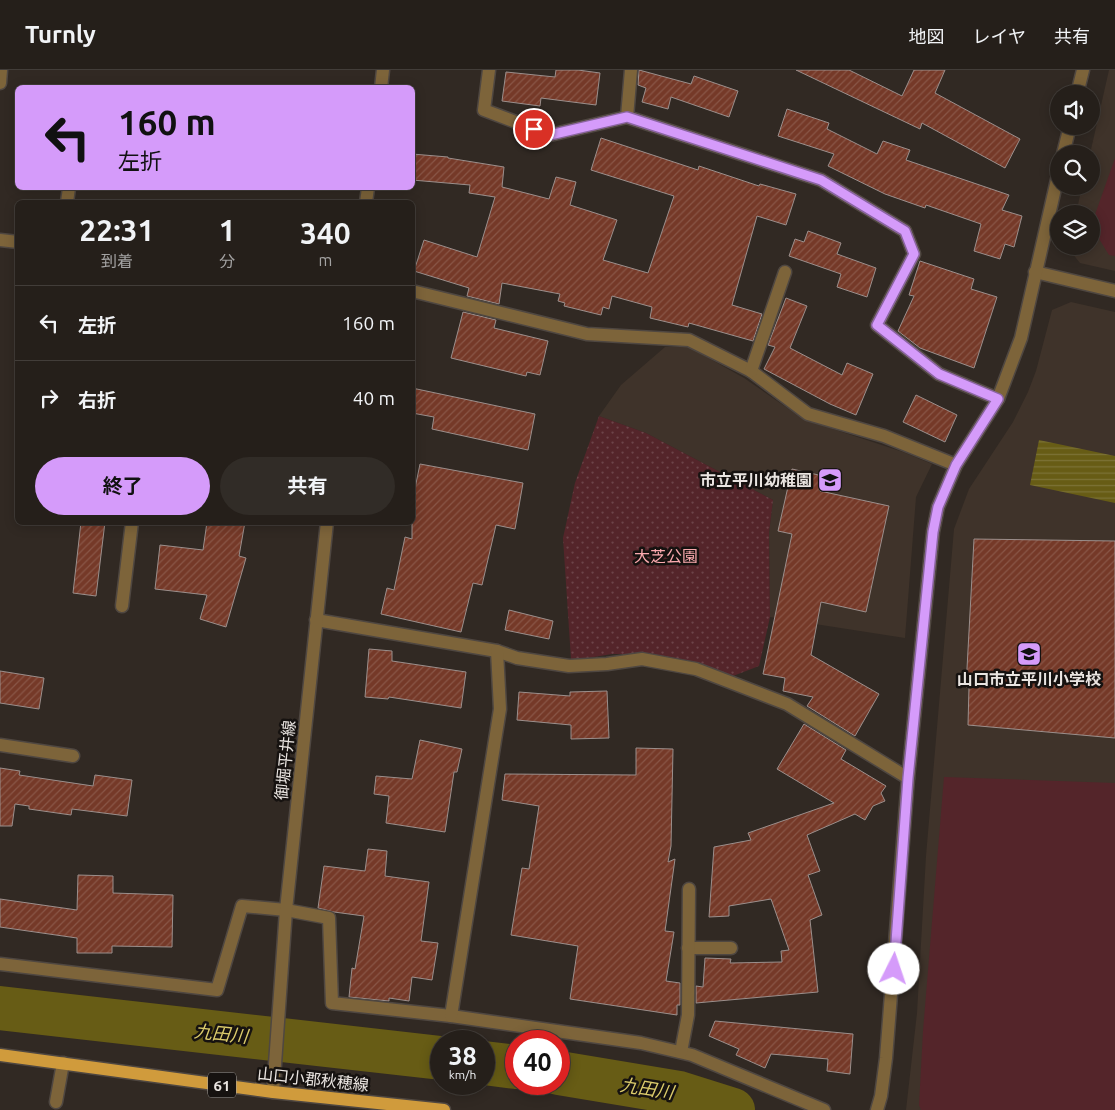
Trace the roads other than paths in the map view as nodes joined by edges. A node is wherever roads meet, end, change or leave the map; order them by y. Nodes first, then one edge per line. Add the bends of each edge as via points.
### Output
1 (1, 70) edge
2 (383, 70) edge
3 (488, 70) edge
4 (631, 70) edge
5 (1083, 70) edge
6 (0, 83) edge
7 (381, 85) edge
8 (1079, 85) edge
9 (627, 117) junction
10 (1053, 195) edge
11 (0, 240) edge
12 (15, 242) edge
13 (785, 272) dead end
14 (1035, 272) junction
15 (1115, 291) edge
16 (415, 292) edge
17 (751, 371) junction
18 (998, 399) junction
19 (956, 465) junction
20 (132, 525) edge
21 (327, 525) edge
22 (122, 606) dead end
23 (316, 620) junction
24 (497, 651) junction
25 (0, 745) edge
26 (73, 756) dead end
27 (908, 778) junction
28 (689, 889) dead end
29 (286, 910) junction
30 (688, 948) junction
31 (731, 948) dead end
32 (0, 964) edge
33 (450, 1016) junction
34 (681, 1052) junction
35 (0, 1055) edge
36 (63, 1063) junction
37 (273, 1092) junction
38 (56, 1102) dead end
39 (425, 1109) edge
40 (444, 1110) edge
41 (824, 1110) edge
42 (877, 1110) edge

1 - 6 street
2 - 7 street
3 - 9 street via 484,110 550,135
4 - 9 street
5 - 8 street
9 - 18 street via 821,180 905,231 914,254 877,325 939,374
10 - 14 street
11 - 12 street
13 - 17 street
14 - 15 street
14 - 18 street via 1021,338
16 - 17 street via 587,334 689,340
17 - 19 street via 808,414 884,436
18 - 19 street
19 - 27 street via 938,507 933,532
20 - 22 street
21 - 23 street, 御堀平井線
23 - 24 street
23 - 29 street, 御堀平井線
24 - 27 street via 517,658 569,666 642,659 696,669 788,704
24 - 33 street via 500,709
25 - 26 street
27 - 42 street via 892,996 882,1096
28 - 30 street
29 - 32 street via 242,906 217,990
29 - 33 street via 329,918 332,1004
29 - 37 street, 御堀平井線
30 - 31 street
30 - 34 street via 688,1015
33 - 34 street via 642,1043
34 - 41 street
35 - 36 main road, 山口小郡秋穂線 / 61
36 - 37 main road, 山口小郡秋穂線 / 61
36 - 38 street
37 - 39 main road, 山口小郡秋穂線 / 61
39 - 40 main road, 山口小郡秋穂線 / 61

